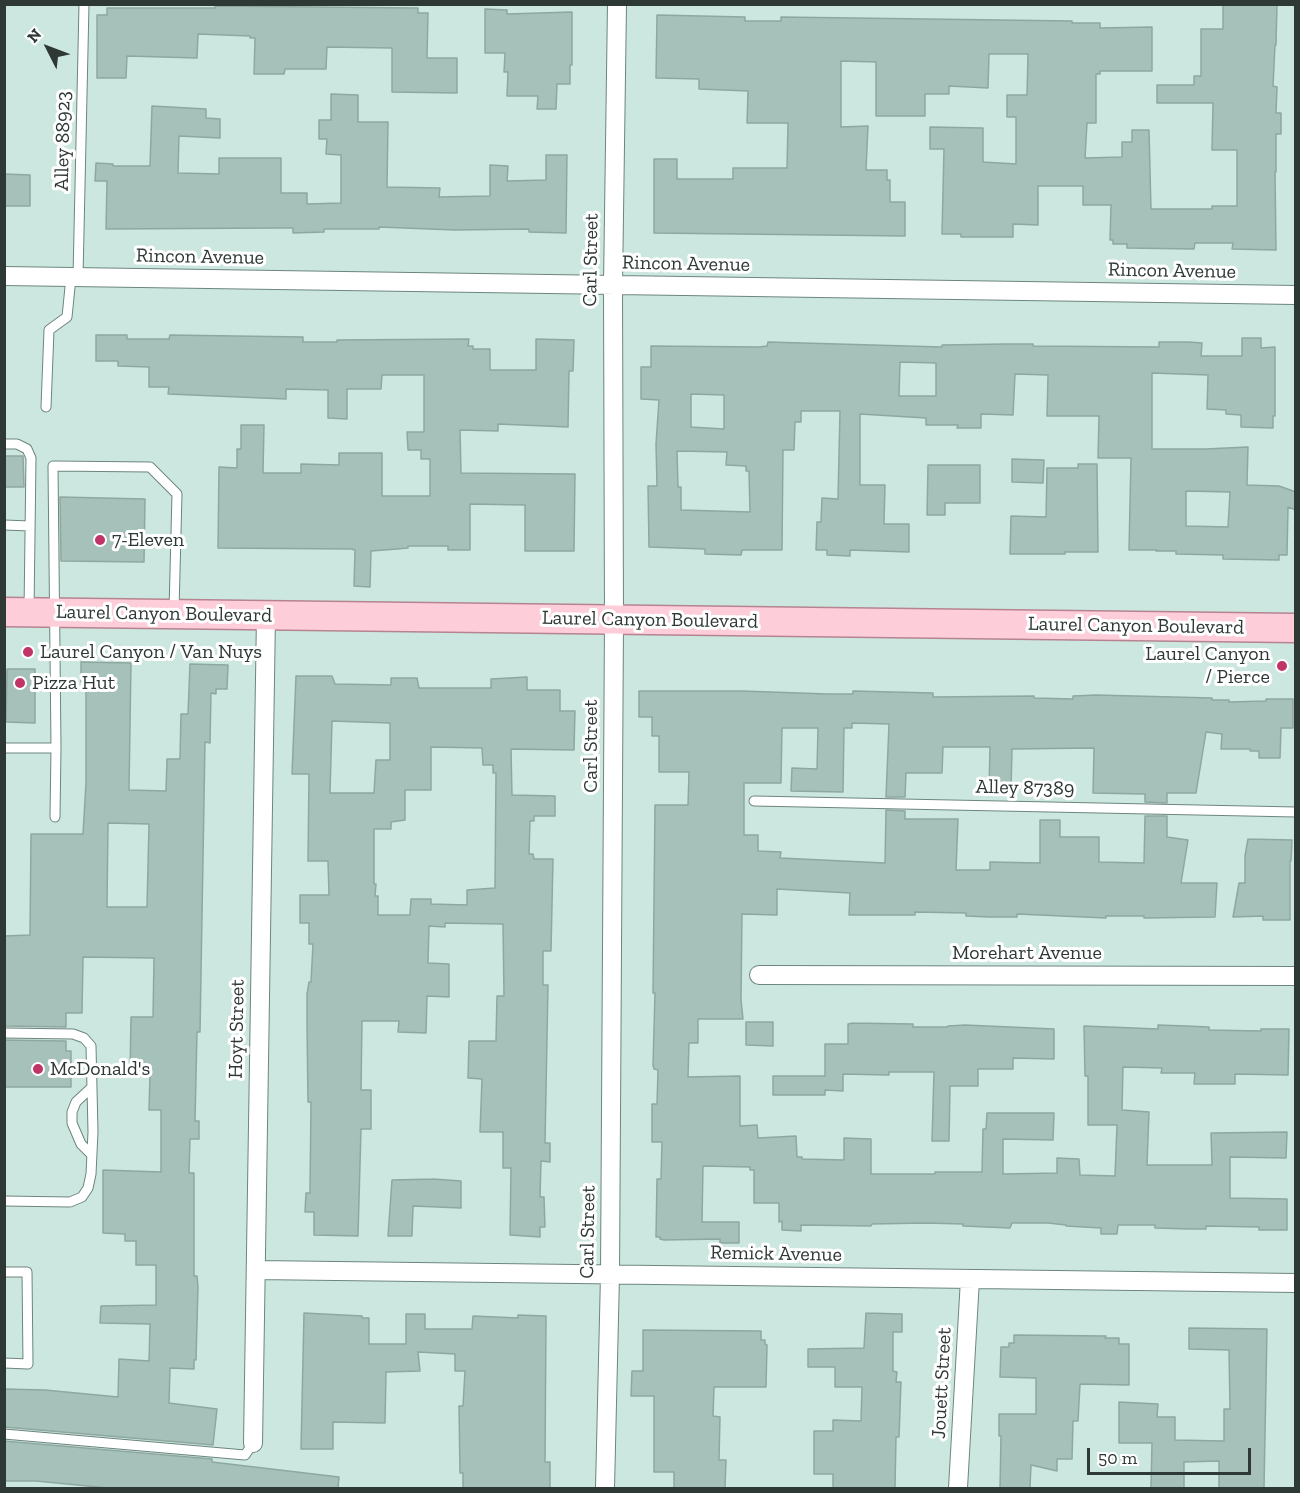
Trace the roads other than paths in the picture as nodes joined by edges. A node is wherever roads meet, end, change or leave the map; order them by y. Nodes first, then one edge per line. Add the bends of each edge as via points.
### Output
1 (84, 4) edge
2 (617, 4) edge
3 (4, 276) edge
4 (74, 277) junction
5 (613, 285) junction
6 (1296, 296) edge
7 (46, 407) dead end
8 (4, 444) edge
9 (4, 525) edge
10 (30, 525) junction
11 (29, 612) edge
12 (174, 613) junction
13 (266, 615) junction
14 (614, 620) junction
15 (1296, 628) edge
16 (4, 748) edge
17 (56, 748) junction
18 (754, 801) dead end
19 (1296, 812) edge
20 (55, 817) dead end
21 (759, 975) dead end
22 (1296, 976) edge
23 (4, 1033) edge
24 (91, 1088) junction
25 (91, 1154) junction
26 (4, 1201) edge
27 (256, 1270) junction
28 (4, 1272) edge
29 (610, 1275) junction
30 (970, 1279) junction
31 (1296, 1283) edge
32 (4, 1363) edge
33 (4, 1434) edge
34 (253, 1443) joint
35 (605, 1488) edge
36 (958, 1488) edge

1 - 4 lane, Alley 88923
2 - 5 street, Carl Street
3 - 4 street, Rincon Avenue
4 - 5 street, Rincon Avenue
4 - 7 lane, Alley 88923 via 67,317 49,330
5 - 6 street, Rincon Avenue
5 - 14 street, Carl Street
8 - 10 lane via 27,449 31,458
9 - 10 lane
10 - 11 lane
11 - 12 main road, Laurel Canyon Boulevard
11 - 12 lane via 53,466 150,467 177,494
11 - 17 lane
12 - 13 main road, Laurel Canyon Boulevard
13 - 14 main road, Laurel Canyon Boulevard
13 - 27 street, Hoyt Street
14 - 15 main road, Laurel Canyon Boulevard
14 - 29 street, Carl Street
16 - 17 lane
17 - 20 lane
18 - 19 lane, Alley 87389
21 - 22 street, Morehart Avenue
23 - 24 lane via 73,1034 84,1038 91,1046
24 - 25 lane
24 - 25 lane via 76,1102 72,1123 81,1144
25 - 26 lane via 88,1188 76,1201
27 - 29 street, Remick Avenue
27 - 34 street, Hoyt Street
28 - 32 lane via 27,1272 28,1364
29 - 30 street, Remick Avenue
29 - 35 street, Carl Street
30 - 31 street, Remick Avenue
30 - 36 street, Jouett Street
33 - 34 lane via 246,1455

